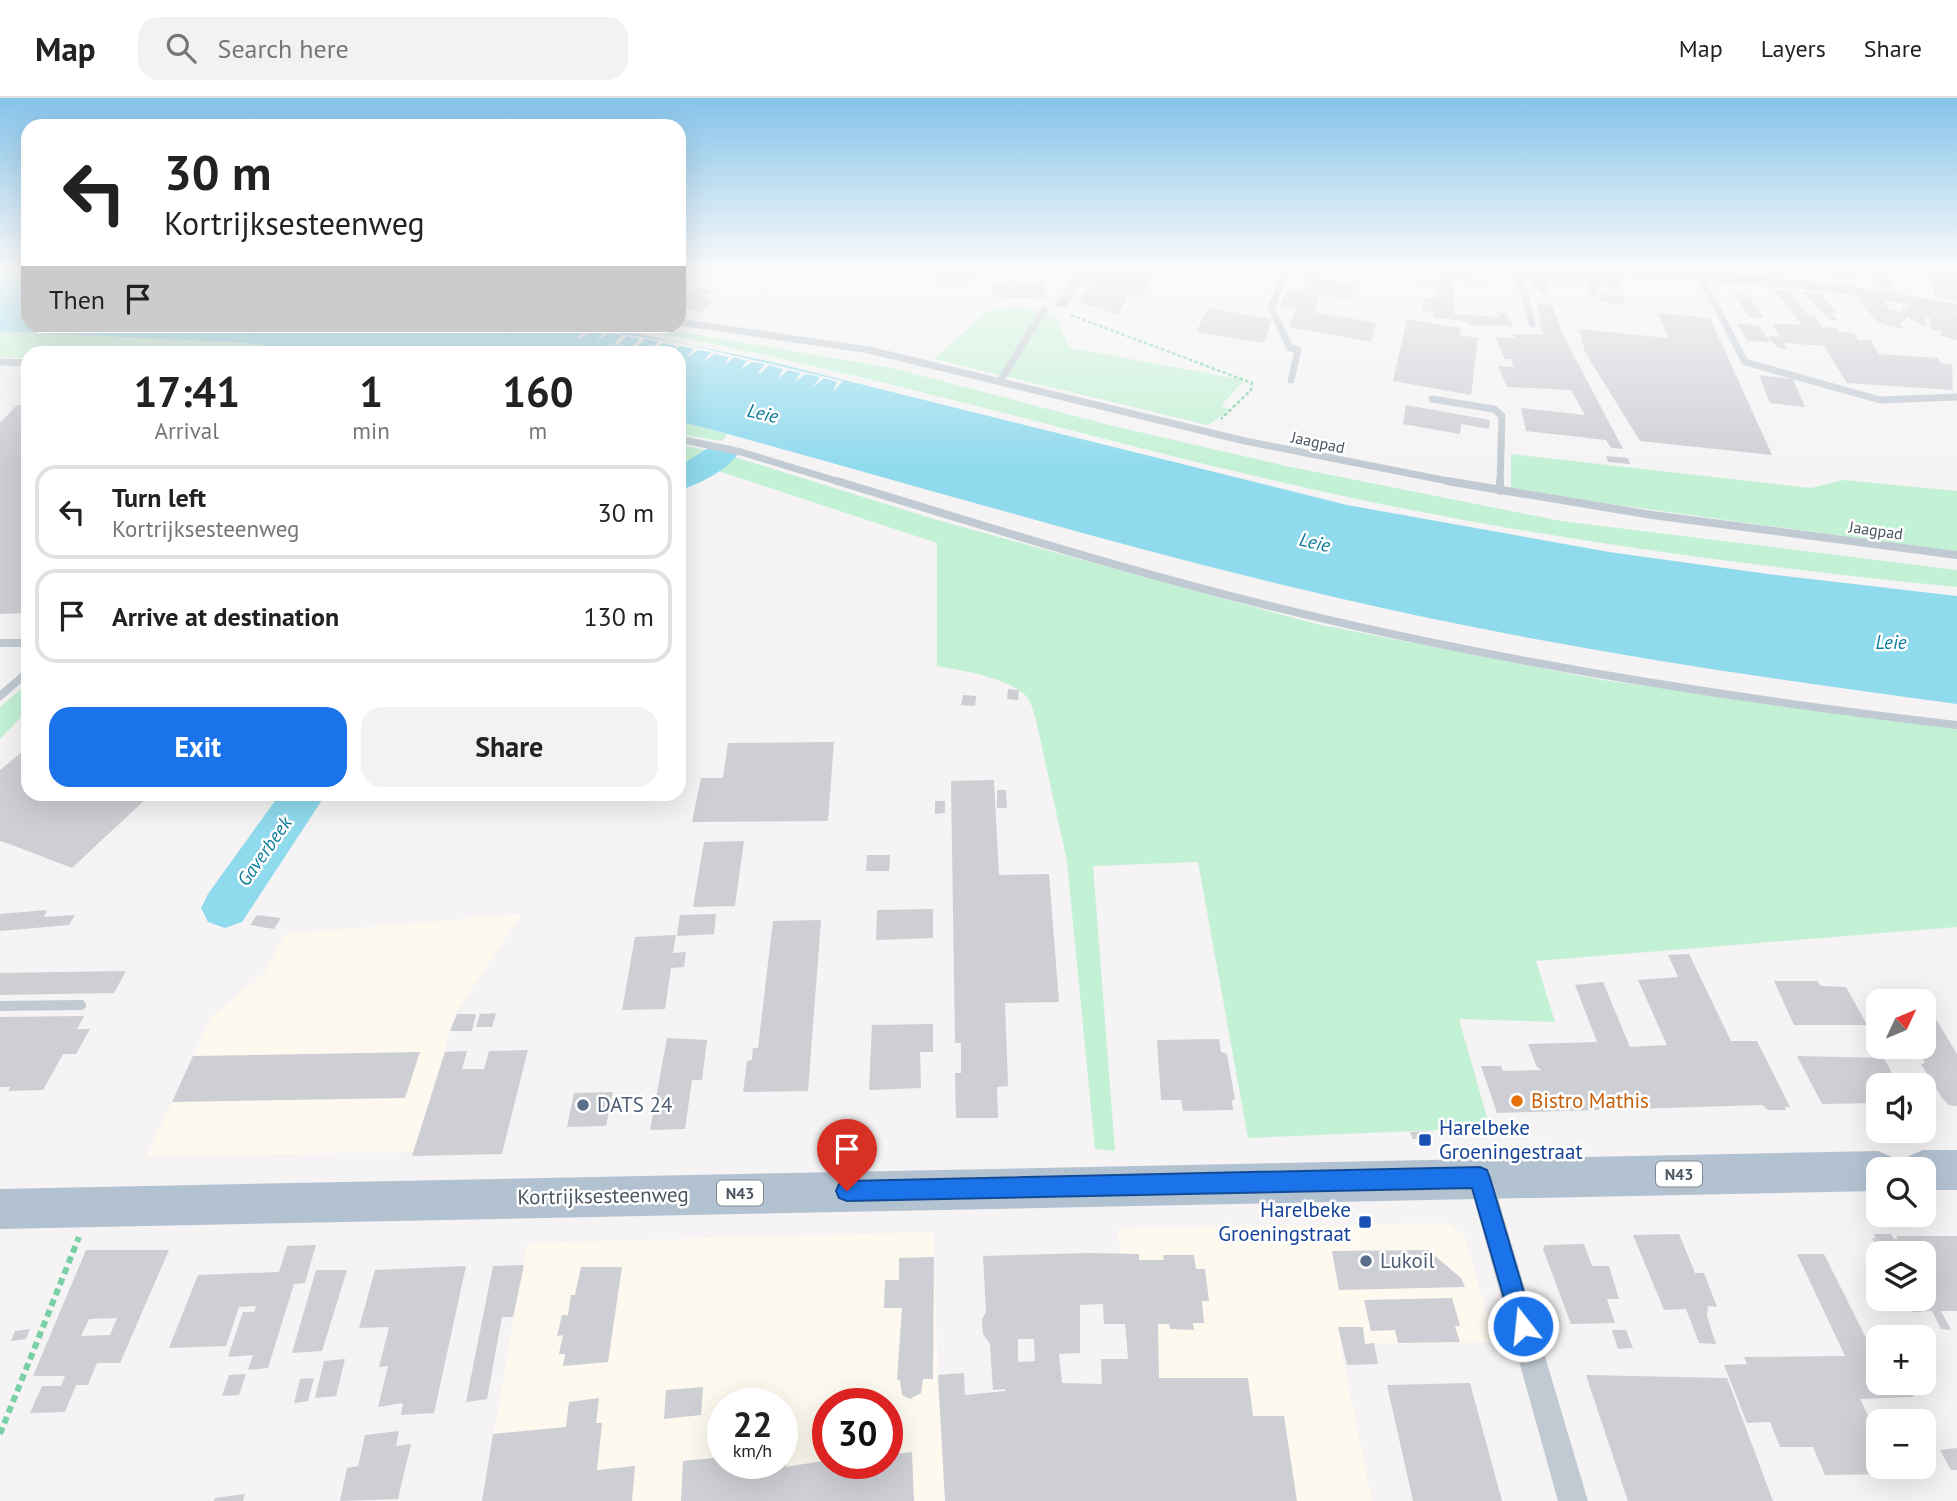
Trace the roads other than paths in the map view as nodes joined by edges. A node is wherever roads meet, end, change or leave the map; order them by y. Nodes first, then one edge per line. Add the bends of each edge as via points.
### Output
1 (764, 334) edge
2 (1029, 334) edge
3 (1284, 334) edge
4 (1731, 334) edge
5 (0, 362) edge
6 (21, 363) edge
7 (1291, 380) dead end
8 (1000, 381) junction
9 (1957, 397) edge
10 (1432, 399) dead end
11 (686, 440) edge
12 (1500, 491) junction
13 (1957, 555) edge
14 (0, 643) edge
15 (21, 643) edge
16 (21, 678) edge
17 (0, 696) edge
18 (1957, 725) edge
19 (81, 1005) dead end
20 (0, 1006) edge
21 (1936, 1170) edge
22 (1957, 1170) edge
23 (1866, 1171) edge
24 (1480, 1178) junction
25 (0, 1209) edge
26 (1573, 1501) edge

1 - 8 lane, Jaagpad via 869,350
2 - 8 lane
3 - 7 lane via 1290,348 1298,351
4 - 9 lane via 1745,362 1880,400
5 - 6 lane
8 - 12 lane, Jaagpad via 1206,431
10 - 12 lane via 1494,410 1502,416
11 - 18 lane via 741,452 1193,585 1351,625 1697,691
12 - 13 lane, Jaagpad
14 - 15 lane
16 - 17 lane
19 - 20 lane
21 - 22 main road
23 - 24 main road, Kortrijksesteenweg / N43
24 - 25 main road, Kortrijksesteenweg / N43
24 - 26 street

